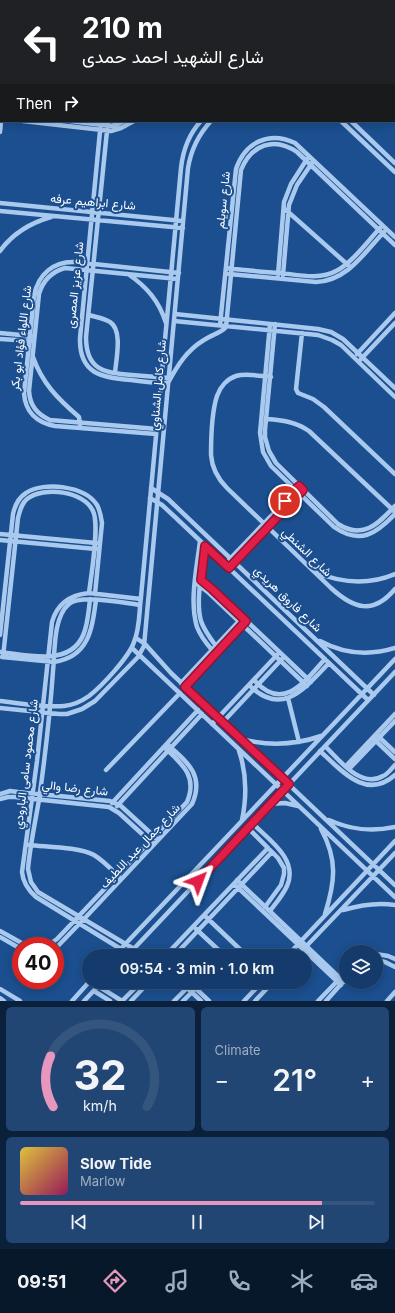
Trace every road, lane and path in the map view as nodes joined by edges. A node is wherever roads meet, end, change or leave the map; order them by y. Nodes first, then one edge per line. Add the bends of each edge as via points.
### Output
1 (1, 122) edge
2 (38, 122) edge
3 (81, 122) joint
4 (122, 122) edge
5 (132, 122) edge
6 (200, 122) edge
7 (210, 122) edge
8 (343, 122) edge
9 (352, 122) edge
10 (52, 123) edge
11 (101, 123) edge
12 (107, 126) edge
13 (80, 128) junction
14 (100, 130) junction
15 (0, 132) edge
16 (309, 156) junction
17 (314, 160) junction
18 (306, 161) junction
19 (395, 162) edge
20 (310, 165) junction
21 (395, 172) edge
22 (0, 203) edge
23 (283, 209) junction
24 (0, 211) edge
25 (92, 212) junction
26 (288, 212) junction
27 (99, 213) junction
28 (53, 216) junction
29 (92, 220) junction
30 (98, 220) junction
31 (176, 220) junction
32 (183, 221) junction
33 (383, 225) junction
34 (175, 228) junction
35 (183, 228) junction
36 (379, 229) junction
37 (387, 229) junction
38 (383, 233) junction
39 (395, 237) edge
40 (395, 245) edge
41 (0, 251) edge
42 (349, 265) junction
43 (87, 266) junction
44 (94, 267) junction
45 (226, 268) junction
46 (232, 271) junction
47 (171, 272) junction
48 (127, 273) junction
49 (178, 273) junction
50 (225, 273) junction
51 (280, 276) junction
52 (171, 278) junction
53 (178, 279) junction
54 (395, 313) edge
55 (175, 314) junction
56 (89, 316) junction
57 (390, 318) junction
58 (221, 319) junction
59 (228, 319) junction
60 (174, 321) junction
61 (395, 322) edge
62 (166, 324) junction
63 (270, 324) junction
64 (275, 324) junction
65 (220, 325) junction
66 (227, 326) junction
67 (269, 330) junction
68 (275, 331) junction
69 (0, 333) edge
70 (302, 333) junction
71 (32, 338) junction
72 (0, 339) edge
73 (358, 353) junction
74 (33, 355) junction
75 (363, 357) junction
76 (354, 358) junction
77 (358, 362) junction
78 (114, 373) junction
79 (161, 377) junction
80 (268, 377) junction
81 (169, 378) junction
82 (161, 383) junction
83 (168, 384) junction
84 (395, 388) edge
85 (395, 397) edge
86 (267, 418) junction
87 (80, 425) junction
88 (156, 432) junction
89 (395, 474) edge
90 (151, 488) junction
91 (47, 490) junction
92 (299, 490) junction
93 (158, 492) junction
94 (150, 498) junction
95 (157, 502) junction
96 (394, 510) edge
97 (266, 526) junction
98 (0, 534) edge
99 (13, 535) junction
100 (0, 540) edge
101 (12, 541) junction
102 (200, 541) junction
103 (94, 542) junction
104 (100, 543) junction
105 (205, 546) junction
106 (94, 549) junction
107 (99, 549) junction
108 (232, 560) junction
109 (227, 566) junction
110 (312, 570) junction
111 (395, 574) edge
112 (196, 577) junction
113 (201, 580) junction
114 (196, 583) junction
115 (200, 586) junction
116 (395, 589) edge
117 (89, 593) junction
118 (95, 594) junction
119 (90, 599) junction
120 (141, 599) junction
121 (96, 600) junction
122 (140, 605) junction
123 (243, 621) junction
124 (0, 635) edge
125 (82, 636) junction
126 (88, 638) junction
127 (136, 638) junction
128 (314, 638) junction
129 (145, 644) junction
130 (216, 646) junction
131 (132, 648) junction
132 (395, 648) edge
133 (212, 650) junction
134 (280, 653) junction
135 (2, 655) edge
136 (140, 655) junction
137 (276, 657) junction
138 (284, 657) junction
139 (48, 659) junction
140 (54, 659) junction
141 (395, 659) edge
142 (280, 661) junction
143 (327, 661) junction
144 (395, 672) edge
145 (307, 678) junction
146 (254, 680) junction
147 (303, 682) junction
148 (181, 683) junction
149 (258, 684) junction
150 (309, 684) junction
151 (249, 685) junction
152 (185, 687) junction
153 (367, 688) junction
154 (253, 690) junction
155 (180, 693) junction
156 (362, 694) junction
157 (374, 695) junction
158 (288, 698) junction
159 (368, 700) junction
160 (0, 701) edge
161 (44, 705) junction
162 (50, 706) junction
163 (0, 708) edge
164 (43, 712) junction
165 (200, 712) junction
166 (50, 713) junction
167 (395, 714) edge
168 (218, 718) junction
169 (395, 721) edge
170 (223, 722) junction
171 (212, 724) junction
172 (322, 736) junction
173 (376, 737) junction
174 (240, 738) junction
175 (299, 742) junction
176 (325, 746) junction
177 (168, 747) junction
178 (239, 749) junction
179 (320, 751) junction
180 (395, 752) edge
181 (395, 759) edge
182 (37, 761) junction
183 (44, 761) junction
184 (395, 766) edge
185 (348, 767) junction
186 (106, 770) dead end
187 (355, 774) junction
188 (395, 775) edge
189 (282, 778) junction
190 (351, 779) junction
191 (276, 784) junction
192 (289, 784) junction
193 (283, 790) junction
194 (0, 794) edge
195 (33, 796) junction
196 (39, 796) junction
197 (0, 799) edge
198 (113, 802) junction
199 (118, 804) junction
200 (270, 804) junction
201 (109, 806) junction
202 (301, 808) junction
203 (114, 809) junction
204 (324, 818) junction
205 (242, 820) junction
206 (252, 823) junction
207 (318, 824) junction
208 (395, 827) edge
209 (248, 828) junction
210 (155, 841) junction
211 (395, 841) edge
212 (26, 845) junction
213 (31, 845) junction
214 (268, 848) junction
215 (272, 852) junction
216 (395, 853) edge
217 (373, 864) junction
218 (379, 870) junction
219 (367, 871) junction
220 (118, 876) junction
221 (373, 877) junction
222 (122, 879) junction
223 (235, 882) junction
224 (395, 885) edge
225 (240, 886) junction
226 (395, 897) edge
227 (395, 905) edge
228 (265, 907) junction
229 (341, 910) junction
230 (270, 911) junction
231 (204, 915) junction
232 (79, 916) junction
233 (325, 916) junction
234 (84, 919) junction
235 (209, 919) junction
236 (75, 921) junction
237 (80, 924) junction
238 (194, 926) junction
239 (198, 930) junction
240 (0, 931) edge
241 (0, 937) edge
242 (59, 937) edge
243 (11, 940) joint
244 (64, 940) edge
245 (299, 943) junction
246 (126, 944) junction
247 (305, 948) junction
248 (121, 949) joint
249 (134, 949) joint
250 (172, 949) edge
251 (180, 949) edge
252 (218, 949) edge
253 (240, 949) edge
254 (293, 949) edge
255 (383, 955) edge
256 (395, 959) edge
257 (383, 961) edge
258 (395, 967) edge
259 (338, 980) joint
260 (339, 987) edge
261 (0, 989) edge
262 (83, 989) edge
263 (103, 989) edge
264 (133, 989) edge
265 (142, 989) edge
266 (185, 989) edge
267 (255, 989) edge
268 (266, 989) edge
269 (194, 990) junction
270 (94, 991) joint
271 (395, 992) edge
272 (0, 998) edge
273 (4, 1001) edge
274 (20, 1001) edge
275 (72, 1001) edge
276 (84, 1001) edge
277 (110, 1001) edge
278 (122, 1001) edge
279 (131, 1001) edge
280 (174, 1001) edge
281 (183, 1001) edge
282 (201, 1001) edge
283 (209, 1001) edge
284 (244, 1001) edge
285 (255, 1001) edge
286 (318, 1001) edge
287 (326, 1001) edge
288 (387, 1001) edge

1 - 15 street
2 - 10 street
3 - 11 street
3 - 13 street
4 - 12 street
5 - 12 street via 118,130
6 - 31 street, شارع كامل الشناوي via 184,148
7 - 32 street, شارع كامل الشناوي via 196,141 190,159
8 - 21 street
9 - 19 street
10 - 13 street
11 - 12 street
11 - 14 street, شارع عزيز المصرى
12 - 14 street
12 - 27 street, شارع عزيز المصرى
13 - 14 street
14 - 25 street, شارع عزيز المصرى
16 - 17 street, شارع سويلم
16 - 18 street
16 - 45 street, شارع سويلم via 295,143 274,138 260,140 244,152 236,168
17 - 20 street
17 - 33 street, شارع سويلم
18 - 20 street, شارع سويلم
18 - 23 street via 288,190
18 - 46 street, شارع سويلم via 291,148 278,144 257,149 247,158 240,177
20 - 26 street via 294,191
20 - 36 street, شارع سويلم
22 - 25 street, شارع ابراهيم عرفه
23 - 26 street
23 - 51 street
24 - 28 street, شارع ابراهيم عرفه
25 - 27 street, شارع ابراهيم عرفه
25 - 29 street, شارع عزيز المصرى
26 - 42 street
26 - 51 street
27 - 30 street, شارع عزيز المصرى
27 - 31 street, شارع ابراهيم عرفه
28 - 29 street, شارع ابراهيم عرفه
28 - 41 street via 25,227
29 - 30 street, شارع ابراهيم عرفه
29 - 43 street, شارع عزيز المصرى
30 - 34 street, شارع ابراهيم عرفه
30 - 44 street, شارع عزيز المصرى
31 - 32 street, شارع ابراهيم عرفه
31 - 34 street, شارع كامل الشناوي
32 - 35 street, شارع كامل الشناوي
33 - 36 street
33 - 37 street, شارع سويلم
34 - 35 street, شارع ابراهيم عرفه
34 - 47 street, شارع كامل الشناوي
35 - 49 street, شارع كامل الشناوي
36 - 38 street, شارع سويلم
36 - 42 street
37 - 38 street
37 - 39 street, شارع سويلم
38 - 40 street, شارع سويلم
38 - 42 street
42 - 51 street via 341,275 329,280 316,282
43 - 44 street, شارع اللواء فؤاد ابو بكر
43 - 71 street, شارع اللواء فؤاد ابو بكر via 70,262 57,265 41,278 35,290
43 - 82 street, شارع عزيز المصرى via 80,342 85,363 106,378
44 - 47 street, شارع اللواء فؤاد ابو بكر
44 - 48 street, شارع اللواء فؤاد ابو بكر
44 - 56 street, شارع عزيز المصرى
45 - 46 street
45 - 50 street, شارع سويلم
46 - 50 street
46 - 51 street
46 - 59 street, شارع سويلم
47 - 49 street, شارع اللواء فؤاد ابو بكر
47 - 52 street, شارع كامل الشناوي
48 - 52 street, شارع اللواء فؤاد ابو بكر
48 - 62 street via 150,293 158,304
49 - 53 street, شارع كامل الشناوي
50 - 58 street, شارع سويلم
52 - 53 street, شارع اللواء فؤاد ابو بكر
52 - 62 street, شارع كامل الشناوي
53 - 55 street, شارع كامل الشناوي
54 - 57 street
55 - 58 street
55 - 60 street, شارع كامل الشناوي
56 - 78 street, شارع عزيز المصرى via 86,337 88,352 102,370
56 - 78 street via 110,322 116,328 118,336
57 - 61 street
57 - 73 street
58 - 59 street
58 - 65 street, شارع سويلم
59 - 63 street
59 - 66 street, شارع سويلم
60 - 65 street
60 - 81 street, شارع كامل الشناوي
61 - 75 street
62 - 79 street, شارع كامل الشناوي
63 - 64 street
63 - 67 street
64 - 68 street
64 - 73 street via 331,332
65 - 66 street
66 - 67 street
66 - 83 street via 194,347 179,364
67 - 68 street
67 - 80 street
68 - 70 street
68 - 80 street
69 - 71 street
70 - 76 street via 332,340
70 - 89 street via 296,389 298,394 321,404
71 - 72 street
71 - 74 street, شارع اللواء فؤاد ابو بكر
71 - 87 street, شارع اللواء فؤاد ابو بكر via 24,393 28,410 47,424
73 - 75 street
73 - 76 street
74 - 87 street via 47,385 57,398 79,417
74 - 87 street, شارع اللواء فؤاد ابو بكر via 29,391 33,408 50,420
75 - 77 street
75 - 84 street
76 - 77 street
77 - 85 street
78 - 79 street, شارع عزيز المصرى
79 - 81 street, شارع عزيز المصرى
79 - 82 street, شارع كامل الشناوي
80 - 86 street
80 - 92 street via 260,432 261,444 271,466
80 - 97 street, شارع الشنطي via 236,376 220,389 215,405 211,455 214,470 222,483
81 - 83 street, شارع كامل الشناوي
82 - 83 street, شارع عزيز المصرى
82 - 88 street, شارع كامل الشناوي
83 - 93 street, شارع كامل الشناوي
86 - 92 street via 265,437 269,451
86 - 96 street via 290,421 303,427
87 - 88 street, شارع اللواء فؤاد ابو بكر
88 - 90 street, شارع كامل الشناوي
90 - 93 street, شارع فاروق هريدي
90 - 94 street, شارع كامل الشناوي
91 - 99 street via 36,494 23,504
91 - 103 street via 85,500 96,518
91 - 104 street via 74,489 94,502 101,515
92 - 96 street via 338,524 349,529 373,527
92 - 97 street
93 - 95 street, شارع كامل الشناوي
93 - 108 street, شارع فاروق هريدي
94 - 95 street, شارع فاروق هريدي
94 - 120 street, شارع كامل الشناوي
95 - 102 street, شارع فاروق هريدي
95 - 129 street, شارع كامل الشناوي
97 - 108 street
97 - 110 street, شارع الشنطي
98 - 99 street
99 - 101 street
99 - 103 street
100 - 101 street
101 - 106 street
101 - 124 street
101 - 135 street
102 - 105 street, شارع فاروق هريدي
102 - 112 street
103 - 104 street
103 - 106 street
104 - 107 street
105 - 109 street, شارع فاروق هريدي
105 - 113 street
106 - 107 street
106 - 117 street
107 - 118 street
108 - 109 street
108 - 128 street, شارع فاروق هريدي
109 - 143 street, شارع فاروق هريدي
110 - 111 street via 325,576 352,582 374,581
110 - 116 street, شارع الشنطي via 339,596 355,606 376,604
112 - 113 street
112 - 114 street
113 - 115 street
113 - 123 street
114 - 115 street
114 - 133 street via 196,623
115 - 123 street
115 - 130 street via 201,621
117 - 118 street, شارع محمود سامى البارودي
117 - 139 street, شارع محمود سامى البارودي via 74,595 57,609 52,622
118 - 120 street, شارع محمود سامى البارودي
119 - 121 street, شارع محمود سامى البارودي
119 - 125 street
119 - 140 street, شارع محمود سامى البارودي via 69,604 62,613 57,627
120 - 122 street, شارع كامل الشناوي
121 - 122 street, شارع محمود سامى البارودي
121 - 126 street
122 - 127 street, شارع كامل الشناوي
123 - 130 street
123 - 134 street
123 - 137 street
123 - 152 street
125 - 126 street
125 - 140 street via 71,650
126 - 140 street via 74,654 61,661
127 - 129 street
127 - 131 street, شارع كامل الشناوي
128 - 132 street via 351,653 374,653
128 - 153 street, شارع فاروق هريدي
129 - 136 street, شارع كامل الشناوي
129 - 148 street
130 - 133 street
131 - 136 street
131 - 162 street, شارع كامل الشناوي via 89,696 71,705
133 - 148 street
134 - 137 street
134 - 138 street
135 - 139 street
136 - 155 street
136 - 166 street via 89,706 67,714
137 - 142 street
137 - 146 street
138 - 142 street
138 - 145 street
139 - 140 street
139 - 161 street, شارع محمود سامى البارودي
140 - 162 street, شارع محمود سامى البارودي
141 - 153 street
142 - 147 street
142 - 149 street
143 - 145 street
143 - 150 street
143 - 156 street, شارع فاروق هريدي
144 - 157 street
145 - 147 street
145 - 150 street
146 - 149 street
146 - 151 street
147 - 149 street via 292,691 281,694 267,691
147 - 150 street
148 - 152 street
149 - 154 street
150 - 158 street
151 - 154 street
151 - 168 street
152 - 168 street
153 - 156 street
153 - 157 street, شارع فاروق هريدي
154 - 158 street via 269,699
154 - 170 street
155 - 165 street
155 - 186 street
156 - 159 street, شارع فاروق هريدي
156 - 172 street
157 - 159 street
158 - 175 street
159 - 176 street
160 - 161 street, شارع كامل الشناوي
161 - 162 street, شارع كامل الشناوي
161 - 164 street, شارع محمود سامى البارودي
162 - 166 street, شارع محمود سامى البارودي
163 - 164 street
164 - 166 street
164 - 182 street, شارع محمود سامى البارودي
165 - 171 street
165 - 177 street
166 - 183 street, شارع محمود سامى البارودي
167 - 173 street
168 - 170 street
168 - 171 street
169 - 173 street
170 - 174 street
171 - 178 street
172 - 175 street
172 - 189 street
173 - 180 street
173 - 181 street
173 - 185 street
174 - 175 street via 269,744
174 - 189 street
176 - 179 street
176 - 185 street
177 - 198 street
177 - 199 street
177 - 210 street, شارع جمال عبد اللطيف via 192,768 197,790 189,809
178 - 191 street
178 - 205 street via 246,784
179 - 190 street
179 - 192 street
182 - 183 street
182 - 195 street, شارع محمود سامى البارودي
183 - 196 street, شارع محمود سامى البارودي
184 - 187 street via 377,779 363,778
185 - 187 street
187 - 190 street
188 - 190 street via 385,782 373,785
189 - 191 street
189 - 192 street
191 - 193 street
191 - 205 street
192 - 193 street
192 - 204 street
193 - 200 street
193 - 202 street
194 - 195 street, شارع رضا والي via 10,791
195 - 196 street, شارع رضا والي
195 - 197 street, شارع رضا والي
195 - 212 street, شارع محمود سامى البارودي
196 - 198 street, شارع رضا والي
196 - 201 street, شارع رضا والي
196 - 213 street, شارع محمود سامى البارودي
198 - 199 street, شارع رضا والي
198 - 201 street
199 - 203 street
199 - 210 street, شارع رضا والي
200 - 202 street via 285,803
200 - 206 street
201 - 203 street, شارع رضا والي
202 - 207 street
203 - 210 street, شارع رضا والي
204 - 208 street via 359,830
204 - 217 street
205 - 246 street
206 - 209 street
206 - 230 street via 282,853 289,866 288,885
207 - 219 street
207 - 233 street via 329,846 333,866 332,887
209 - 214 street
209 - 249 street
210 - 220 street, شارع جمال عبد اللطيف
210 - 222 street, شارع جمال عبد اللطيف
211 - 217 street
212 - 213 street
212 - 236 street, شارع محمود سامى البارودي via 22,872 28,889 36,897
213 - 220 street via 90,853
213 - 232 street, شارع محمود سامى البارودي via 28,869 34,887 44,896
214 - 215 street
214 - 223 street
215 - 225 street
215 - 228 street via 282,863 284,874 281,885
216 - 218 street
217 - 218 street
217 - 219 street
218 - 221 street
218 - 224 street
219 - 221 street
219 - 233 street
220 - 222 street
220 - 232 street, شارع جمال عبد اللطيف
221 - 226 street
221 - 229 street
222 - 234 street, شارع جمال عبد اللطيف
223 - 225 street
223 - 231 street
225 - 228 street
225 - 235 street
225 - 245 street
227 - 229 street via 366,904
228 - 230 street
229 - 247 street
230 - 245 street
231 - 235 street
231 - 238 street
232 - 234 street, شارع محمود سامى البارودي
232 - 236 street
233 - 245 street
234 - 237 street
234 - 246 street, شارع محمود سامى البارودي
235 - 239 street
235 - 253 street
236 - 237 street, شارع محمود سامى البارودي
236 - 242 street
237 - 244 street
237 - 248 street, شارع محمود سامى البارودي
238 - 239 street
238 - 250 street
239 - 251 street
239 - 252 street
240 - 243 street
241 - 243 street
245 - 247 street
245 - 254 street
246 - 248 street
246 - 249 street, شارع محمود سامى البارودي
247 - 259 street
255 - 256 street
257 - 258 street
259 - 286 street
260 - 287 street
261 - 274 street
262 - 275 street
263 - 278 street
264 - 278 street
265 - 279 street
266 - 280 street
267 - 284 street
268 - 285 street
269 - 281 street
269 - 282 street
269 - 283 street
270 - 276 street
270 - 277 street
271 - 288 street
272 - 273 street

